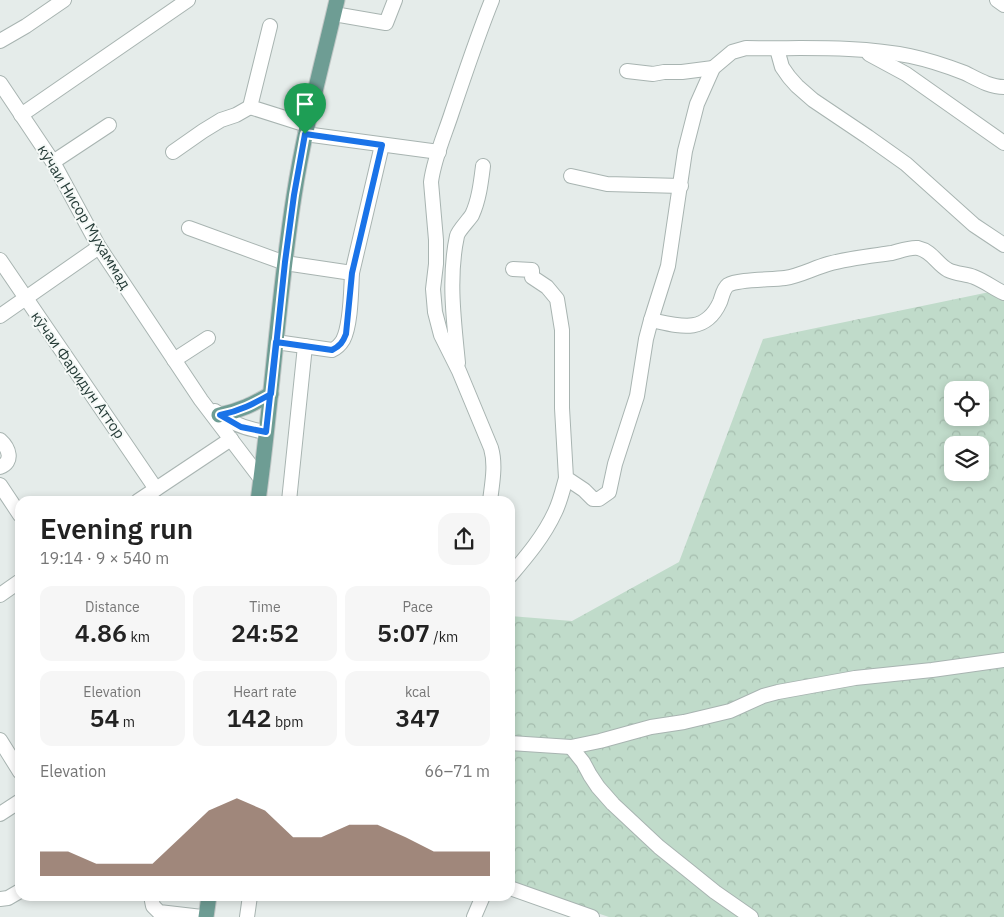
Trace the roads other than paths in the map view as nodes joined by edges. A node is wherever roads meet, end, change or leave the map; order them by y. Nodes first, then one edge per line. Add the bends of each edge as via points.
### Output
1 (64, 0) edge
2 (188, 0) edge
3 (395, 0) edge
4 (492, 0) edge
5 (997, 0) edge
6 (1004, 5) edge
7 (336, 7) edge
8 (270, 26) dead end
9 (0, 41) edge
10 (777, 49) junction
11 (860, 50) junction
12 (713, 68) junction
13 (627, 71) dead end
14 (0, 83) edge
15 (1004, 87) edge
16 (250, 107) junction
17 (21, 115) junction
18 (108, 124) dead end
19 (306, 130) junction
20 (1004, 143) edge
21 (382, 145) junction
22 (173, 152) dead end
23 (439, 152) junction
24 (53, 162) junction
25 (483, 166) dead end
26 (571, 176) dead end
27 (681, 186) junction
28 (188, 228) dead end
29 (1004, 245) edge
30 (99, 247) junction
31 (0, 260) edge
32 (285, 262) junction
33 (513, 269) dead end
34 (352, 273) junction
35 (1004, 293) edge
36 (25, 299) junction
37 (0, 316) edge
38 (651, 320) junction
39 (208, 338) dead end
40 (276, 342) junction
41 (305, 346) junction
42 (174, 360) junction
43 (459, 371) junction
44 (271, 394) junction
45 (201, 400) junction
46 (220, 415) junction
47 (266, 432) junction
48 (231, 439) junction
49 (0, 440) edge
50 (0, 468) edge
51 (566, 478) junction
52 (261, 479) junction
53 (0, 485) edge
54 (156, 488) junction
55 (145, 496) edge
56 (259, 496) edge
57 (290, 496) edge
58 (490, 496) edge
59 (15, 508) edge
60 (515, 570) edge
61 (15, 584) edge
62 (0, 594) edge
63 (1004, 660) edge
64 (0, 740) edge
65 (515, 743) edge
66 (571, 747) junction
67 (15, 764) edge
68 (15, 804) edge
69 (0, 814) edge
70 (515, 890) edge
71 (15, 894) edge
72 (0, 899) edge
73 (152, 901) edge
74 (208, 901) edge
75 (249, 901) edge
76 (481, 901) edge
77 (202, 917) edge
78 (206, 917) edge
79 (247, 917) edge
80 (474, 917) edge
81 (592, 917) edge
82 (751, 917) edge

1 - 9 street
2 - 17 street
3 - 7 street via 386,23
4 - 23 street
5 - 6 street
7 - 19 main road
8 - 16 street
10 - 11 street
10 - 12 street via 746,48 732,52
10 - 29 street via 789,77 813,100 906,164 974,224
11 - 15 street via 924,59
11 - 20 street via 906,74
12 - 13 street via 653,74
12 - 27 street via 697,104 685,151
14 - 17 street, кӯчаи Нисор Муҳаммад
16 - 19 street
16 - 22 street via 221,120
17 - 24 street, кӯчаи Нисор Муҳаммад
18 - 24 street
19 - 21 street
19 - 32 main road
21 - 23 street
21 - 34 street
23 - 43 street via 432,174 436,240 435,312 441,336
24 - 30 street, кӯчаи Нисор Муҳаммад
25 - 43 street via 472,213 457,234 454,259 452,292
26 - 27 street via 607,184
27 - 38 street via 668,266
28 - 32 street
30 - 36 street
30 - 42 street, кӯчаи Нисор Муҳаммад
31 - 36 street, кӯчаи Фаридун Аттор
32 - 34 street
32 - 40 main road
33 - 51 street via 532,270 532,277 557,299 562,330
34 - 41 street via 348,326 343,341 332,350
35 - 38 street via 974,276 949,271 930,253 910,248 828,264 786,278 735,283 727,286 714,311 694,326 682,327
36 - 37 street
36 - 54 street, кӯчаи Фаридун Аттор
38 - 51 street via 637,396 609,492 593,499
39 - 42 street
40 - 41 street
40 - 44 main road
41 - 57 street
42 - 45 street, кӯчаи Нисор Муҳаммад
43 - 58 street via 493,456
44 - 46 main road via 244,409
44 - 47 main road
45 - 46 street, кӯчаи Нисор Муҳаммад
45 - 48 street, кӯчаи Нисор Муҳаммад
46 - 47 street, кӯчаи Нисор Муҳаммад via 241,427
47 - 52 main road
48 - 52 street, кӯчаи Нисор Муҳаммад
48 - 54 street
49 - 50 street via 9,453 9,460
51 - 60 street via 547,528
52 - 56 main road
53 - 59 street
54 - 55 street
61 - 62 street
63 - 66 street via 855,678 778,692 730,711
64 - 67 street
65 - 66 street
66 - 82 street via 613,804 689,872
68 - 69 street
70 - 81 street
71 - 72 street
73 - 77 street via 159,912
74 - 78 main road
75 - 79 street
76 - 80 street

